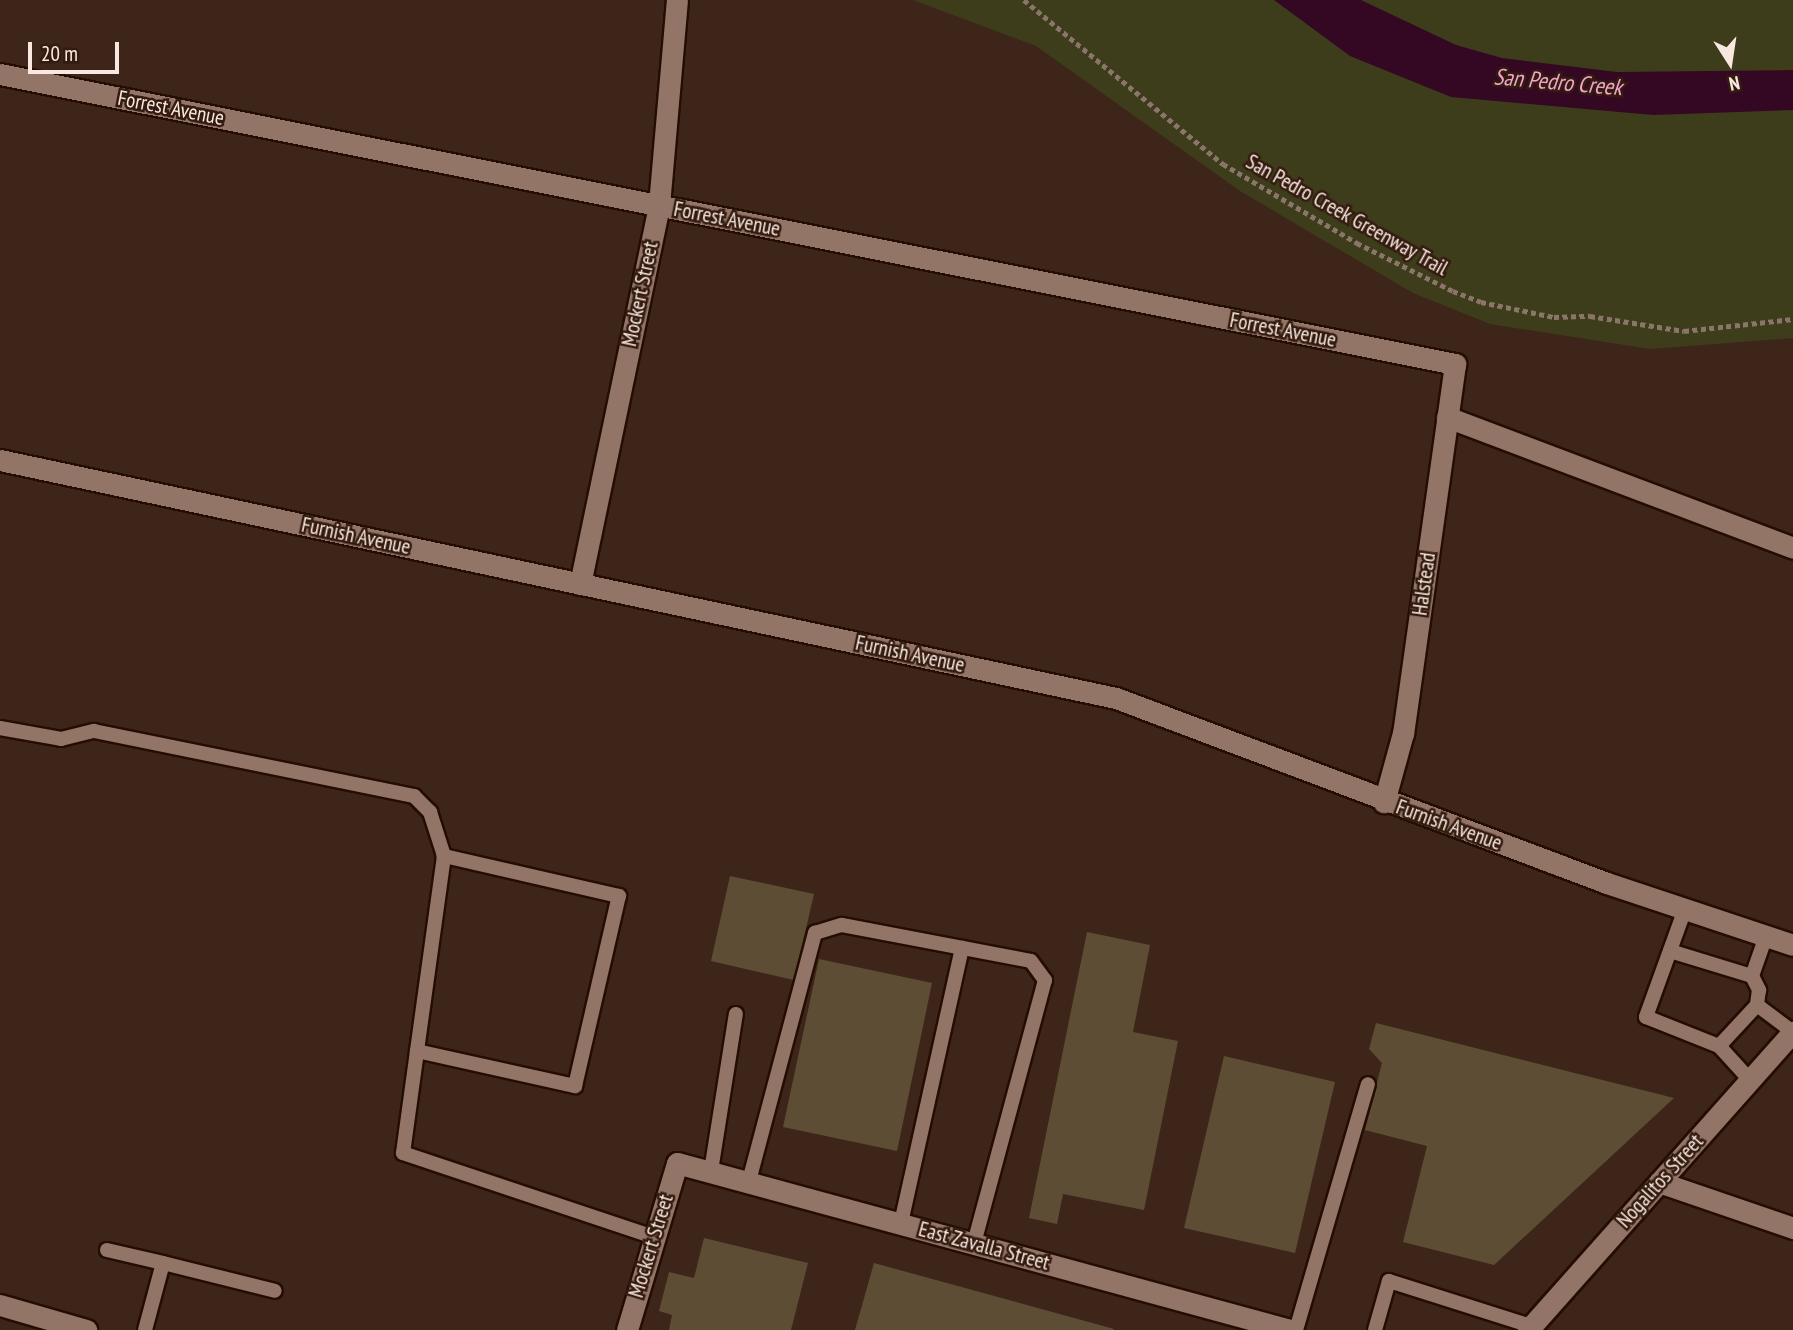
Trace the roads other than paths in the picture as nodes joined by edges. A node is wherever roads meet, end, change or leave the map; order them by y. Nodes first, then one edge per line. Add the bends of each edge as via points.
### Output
1 (677, 0) edge
2 (0, 74) edge
3 (659, 205) junction
4 (1455, 364) joint
5 (1447, 416) junction
6 (0, 460) edge
7 (1793, 548) edge
8 (580, 584) junction
9 (0, 728) edge
10 (1384, 802) junction
11 (444, 856) junction
12 (1685, 909) junction
13 (1766, 936) junction
14 (1793, 945) edge
15 (962, 948) junction
16 (1670, 950) junction
17 (1752, 976) junction
18 (1757, 1005) junction
19 (736, 1014) dead end
20 (1793, 1032) edge
21 (1719, 1046) junction
22 (417, 1051) junction
23 (1751, 1080) junction
24 (1368, 1084) dead end
25 (677, 1163) joint
26 (711, 1171) junction
27 (749, 1181) junction
28 (1659, 1182) junction
29 (901, 1223) junction
30 (1793, 1228) edge
31 (654, 1237) junction
32 (974, 1243) junction
33 (107, 1250) dead end
34 (163, 1263) junction
35 (275, 1291) dead end
36 (0, 1305) edge
37 (1530, 1328) edge
38 (86, 1330) edge
39 (145, 1330) edge
40 (627, 1330) edge
41 (1290, 1330) edge
42 (1296, 1330) edge
43 (1375, 1330) edge

1 - 3 street, Mockert Street
2 - 3 street, Forrest Avenue
3 - 4 street, Forrest Avenue
3 - 8 street, Mockert Street
4 - 5 street, Halstead
5 - 7 street
5 - 10 street, Halstead via 1403,733
6 - 8 street, Furnish Avenue
8 - 10 street, Furnish Avenue via 1116,698 1168,714
9 - 11 lane via 61,740 94,731 414,796 430,812
10 - 12 street, Furnish Avenue
11 - 22 lane
11 - 22 lane via 619,896 575,1086
12 - 13 street, Furnish Avenue
12 - 16 lane
13 - 14 street, Furnish Avenue
13 - 17 lane
15 - 27 lane via 842,925 815,933
15 - 29 lane
15 - 32 lane via 1031,961 1045,980
16 - 17 lane
16 - 21 lane via 1646,1017
17 - 18 lane via 1759,990
18 - 20 lane
18 - 21 lane
19 - 26 lane
20 - 23 street, Nogalitos Street
21 - 23 lane
22 - 31 lane via 403,1153
23 - 28 street, Nogalitos Street
24 - 42 lane
25 - 26 street, East Zavalla Street
25 - 31 street, Mockert Street
26 - 27 street, East Zavalla Street
27 - 29 street, East Zavalla Street
28 - 30 street
28 - 37 street, Nogalitos Street
29 - 32 street, East Zavalla Street
31 - 40 street, Mockert Street
32 - 41 street, East Zavalla Street
33 - 34 lane
34 - 35 lane
34 - 39 lane
36 - 38 street
37 - 43 lane via 1389,1281

